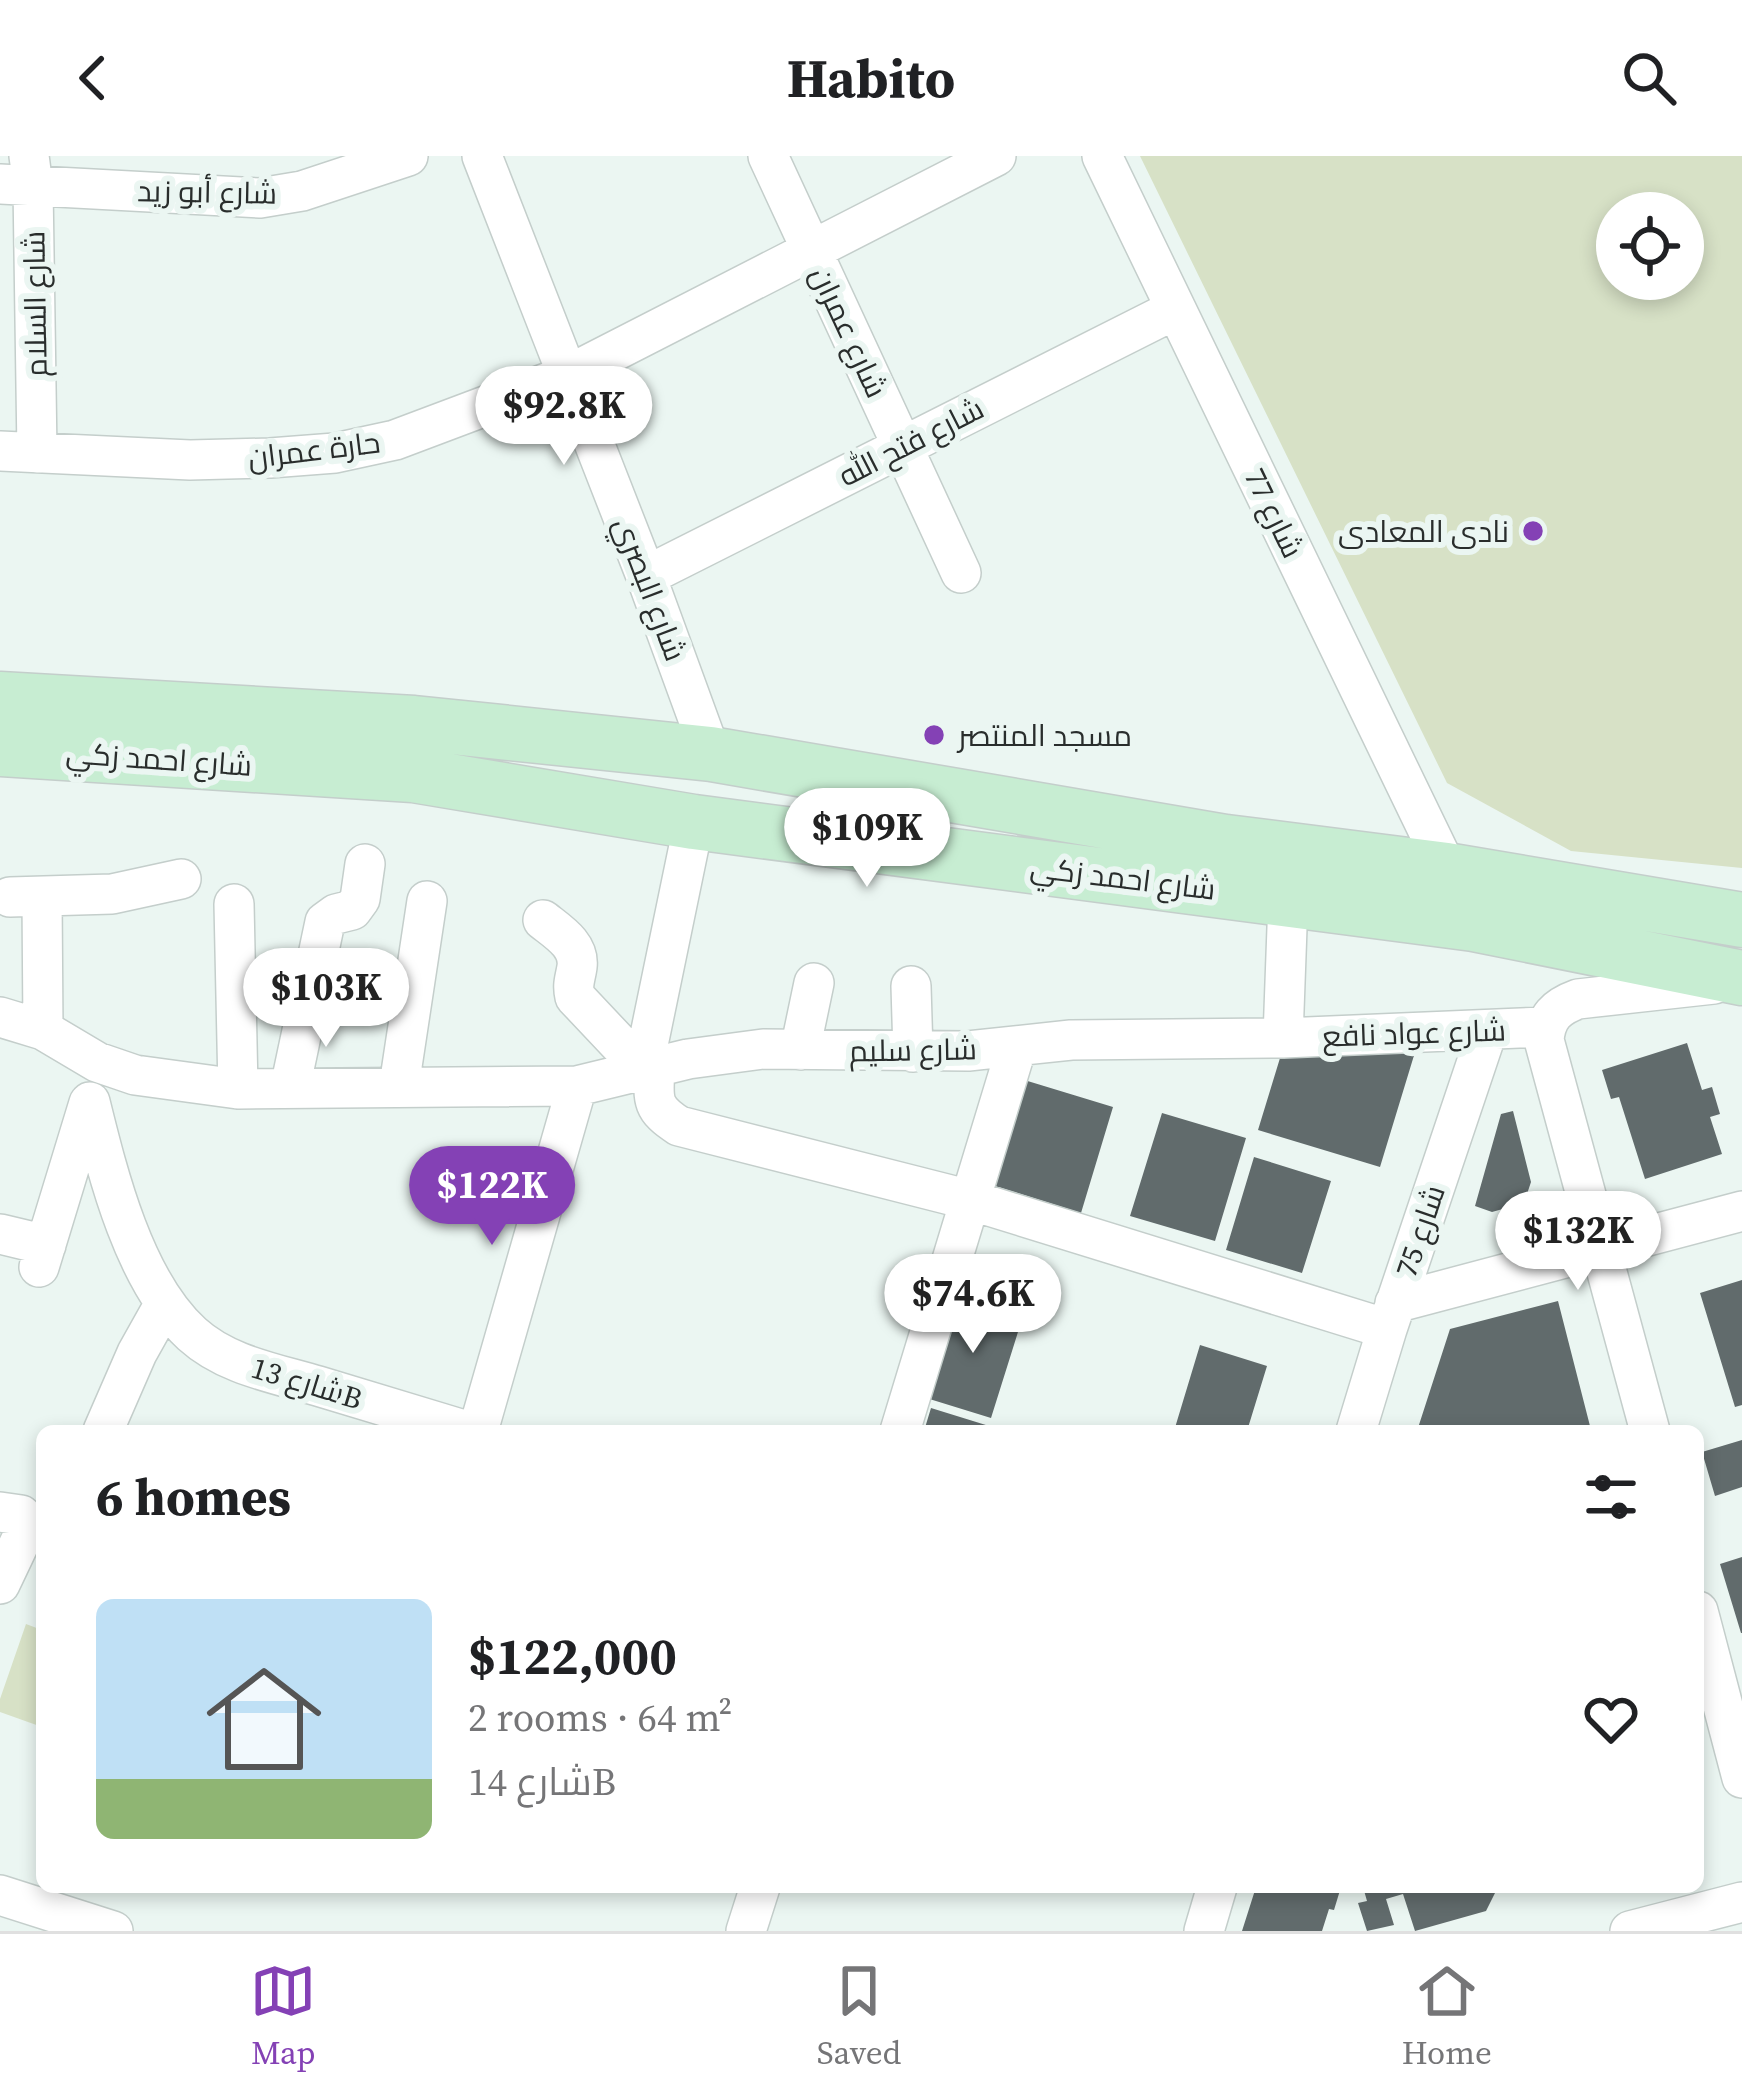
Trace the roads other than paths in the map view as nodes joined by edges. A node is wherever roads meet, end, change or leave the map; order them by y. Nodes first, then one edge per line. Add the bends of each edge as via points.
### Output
1 (408, 156) edge
2 (768, 156) edge
3 (996, 156) edge
4 (1102, 156) edge
5 (493, 160) edge
6 (21, 175) edge
7 (811, 250) junction
8 (1176, 310) junction
9 (568, 375) junction
10 (902, 447) junction
11 (19, 452) edge
12 (961, 573) dead end
13 (646, 576) junction
14 (0, 699) edge
15 (0, 749) edge
16 (711, 754) junction
17 (694, 822) junction
18 (365, 864) dead end
19 (1447, 870) junction
20 (181, 879) dead end
21 (1288, 899) junction
22 (428, 902) dead end
23 (234, 904) dead end
24 (543, 920) dead end
25 (1742, 920) edge
26 (1474, 924) junction
27 (1742, 980) edge
28 (814, 982) dead end
29 (911, 986) dead end
30 (0, 1017) edge
31 (1545, 1027) junction
32 (43, 1030) junction
33 (1487, 1032) junction
34 (1283, 1039) junction
35 (1017, 1046) junction
36 (800, 1050) junction
37 (913, 1052) junction
38 (97, 1062) junction
39 (649, 1068) junction
40 (399, 1086) junction
41 (290, 1088) junction
42 (562, 1088) junction
43 (238, 1089) junction
44 (90, 1102) junction
45 (970, 1200) junction
46 (1742, 1211) edge
47 (0, 1234) edge
48 (1600, 1249) junction
49 (164, 1303) junction
50 (1391, 1316) junction
51 (107, 1425) edge
52 (447, 1425) edge
53 (479, 1425) edge
54 (903, 1425) edge
55 (1358, 1425) edge
56 (1648, 1425) edge
57 (0, 1512) edge
58 (0, 1584) edge
59 (1704, 1634) edge
60 (1742, 1778) edge
61 (758, 1893) edge
62 (1215, 1893) edge
63 (0, 1895) edge
64 (1742, 1903) edge
65 (113, 1931) edge
66 (746, 1931) edge
67 (1204, 1931) edge
68 (1630, 1931) edge

1 - 6 street, شارع أبو زيد via 260,198
2 - 7 street, شارع عمران
3 - 7 street, حارة عمران
4 - 8 street, شارع 77
5 - 9 street, شارع البصري
6 - 11 street, شارع السلام
7 - 9 street, حارة عمران
7 - 10 street, شارع عمران
8 - 10 street, شارع فتح الله
8 - 19 street, شارع 77
9 - 11 street, حارة عمران via 395,440 335,453 190,460
9 - 13 street, شارع البصري
10 - 12 street, شارع عمران
10 - 13 street, شارع فتح الله
13 - 16 street, شارع البصري
14 - 16 street, شارع احمد زكي via 415,723
15 - 17 street, شارع احمد زكي via 413,775
16 - 19 street, شارع احمد زكي via 1226,842
17 - 21 street, شارع احمد زكي
17 - 39 street
18 - 41 street via 352,910 326,922
19 - 25 street, شارع احمد زكي
19 - 26 street, شارع 77
20 - 32 street via 112,894 26,897
21 - 26 street, شارع احمد زكي
21 - 34 street
22 - 40 street
23 - 43 street
24 - 39 street via 576,952 575,997
26 - 27 street, شارع احمد زكي
27 - 31 street via 1578,999 1551,1014
28 - 36 street
29 - 37 street
30 - 32 street, شارع سليم
31 - 33 street, شارع عواد نافع
31 - 48 street
32 - 38 street, شارع سليم
33 - 34 street, شارع عواد نافع
33 - 50 street, شارع 75
34 - 35 street, شارع سليم
35 - 37 street, شارع سليم
35 - 45 street
36 - 37 street, شارع سليم
36 - 39 street, شارع سليم
38 - 43 street, شارع سليم
38 - 44 street
39 - 42 street, شارع سليم
39 - 45 street via 662,1115 680,1126
40 - 41 street, شارع سليم
40 - 42 street, شارع سليم
41 - 43 street, شارع سليم
42 - 53 street
44 - 47 street via 43,1256
44 - 49 street, شارع 13B via 128,1226
45 - 50 street
45 - 54 street
46 - 48 street
48 - 50 street
48 - 56 street
49 - 51 street
49 - 52 street, شارع 13B via 229,1359
50 - 55 street, شارع 75
57 - 58 street via 29,1522
59 - 60 street
61 - 66 street
62 - 67 street
63 - 65 street
64 - 68 street

